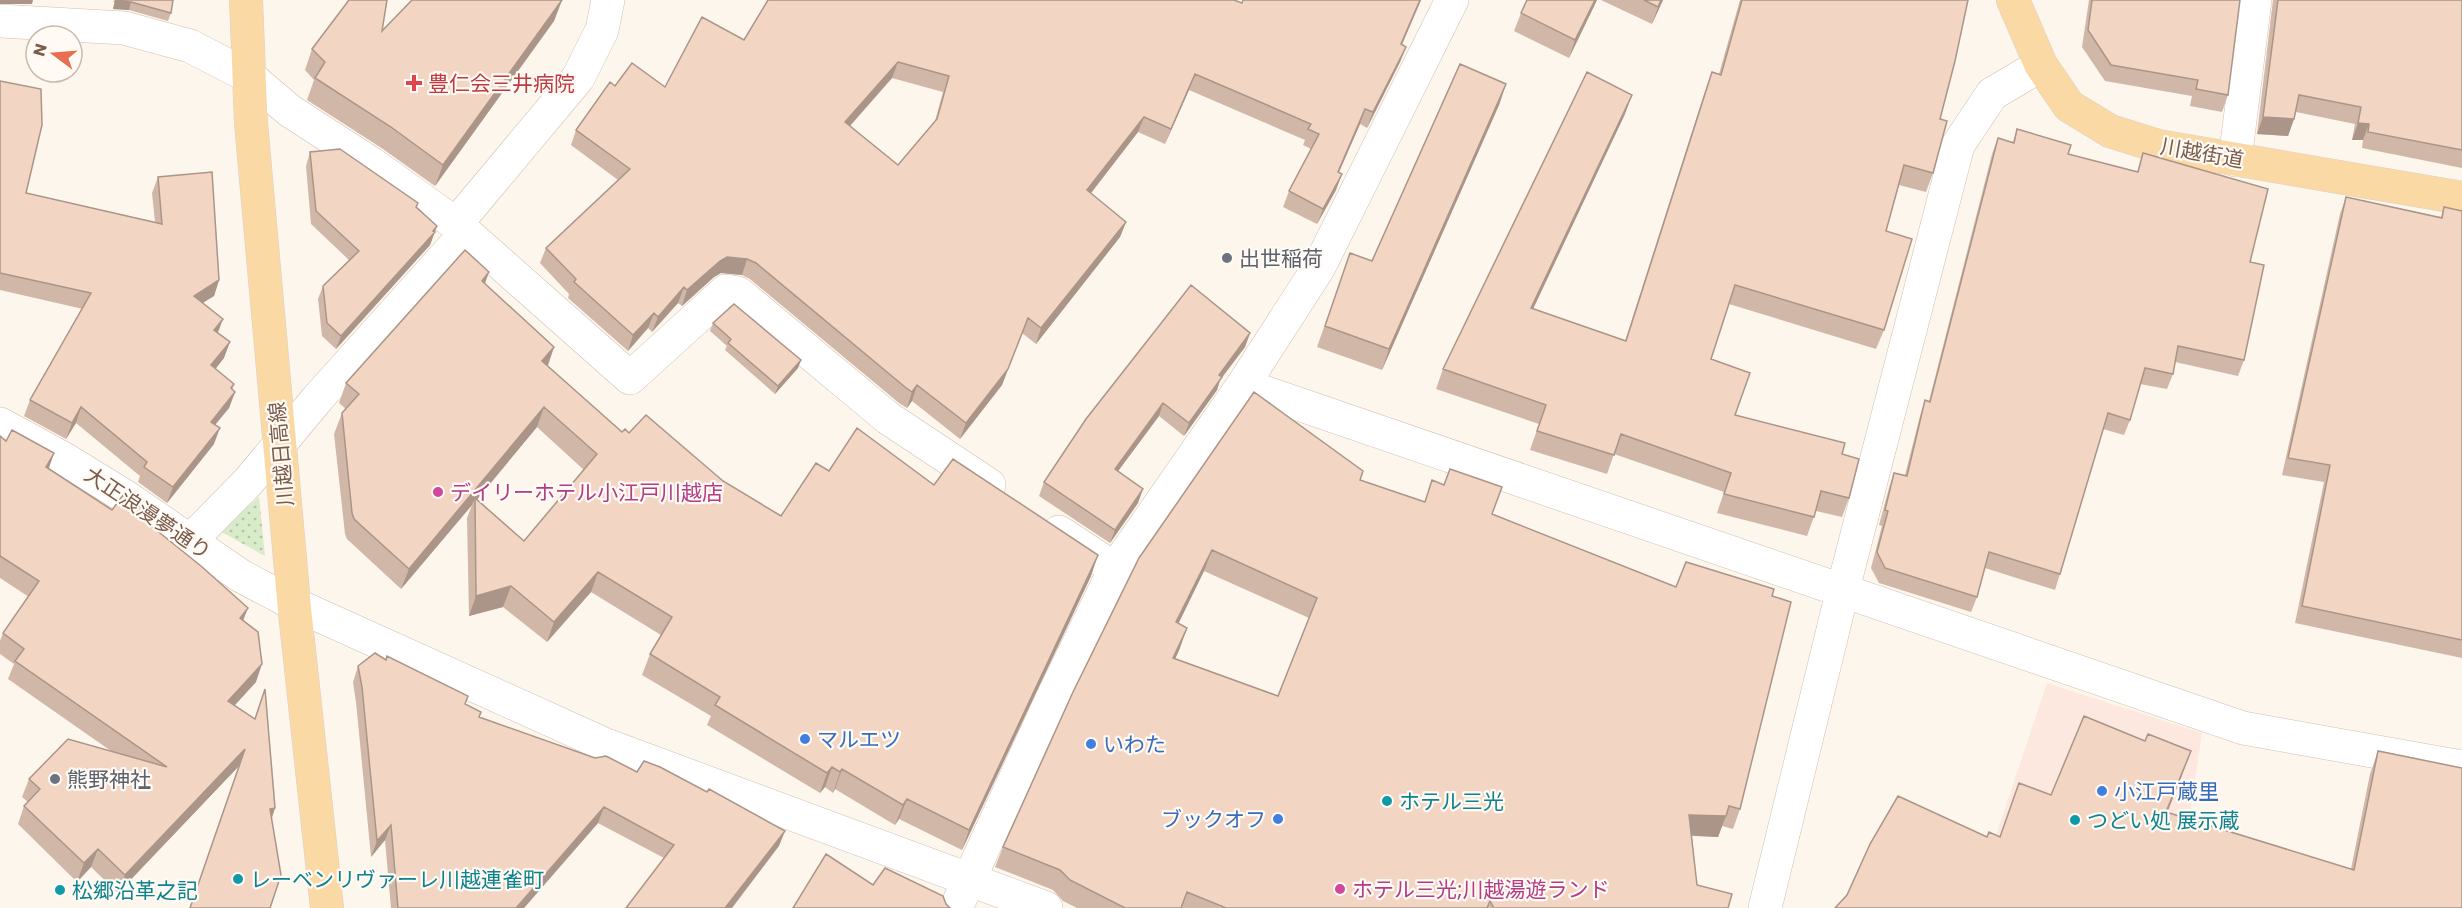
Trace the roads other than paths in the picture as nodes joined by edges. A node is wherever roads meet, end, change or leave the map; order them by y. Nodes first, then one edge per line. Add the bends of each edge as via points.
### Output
1 (246, 0) edge
2 (608, 0) edge
3 (1452, 0) edge
4 (2013, 0) edge
5 (2255, 0) edge
6 (0, 21) edge
7 (2041, 64) junction
8 (250, 77) junction
9 (2235, 160) junction
10 (2462, 198) edge
11 (461, 229) junction
12 (1243, 385) junction
13 (0, 424) edge
14 (280, 442) junction
15 (190, 541) junction
16 (1115, 569) junction
17 (1843, 589) junction
18 (294, 604) junction
19 (2462, 767) edge
20 (970, 878) junction
21 (327, 908) edge
22 (956, 908) edge
23 (1046, 908) edge
24 (1765, 908) edge

1 - 8 main road, 川越日高線
2 - 11 street via 602,30 578,78
3 - 12 street via 1319,267
4 - 7 main road, 川越街道
5 - 9 street
6 - 8 street via 124,28 190,46
7 - 9 main road, 川越街道 via 2069,106 2110,131 2158,146
7 - 17 street via 1992,94 1958,145
8 - 11 street via 290,111
8 - 14 main road, 川越日高線
9 - 10 main road, 川越街道
11 - 14 street
11 - 16 street via 630,378 726,291 738,293 888,418
12 - 16 street
12 - 17 street
13 - 15 street, 大正浪漫夢通り via 66,460
14 - 15 street via 248,482
14 - 18 main road, 川越日高線
15 - 18 street, 大正浪漫夢通り via 241,576
16 - 20 street
17 - 19 street via 2243,728
17 - 24 street
18 - 20 street, 大正浪漫夢通り via 606,746
18 - 21 main road, 川越日高線
20 - 22 street
20 - 23 street, 大正浪漫夢通り

